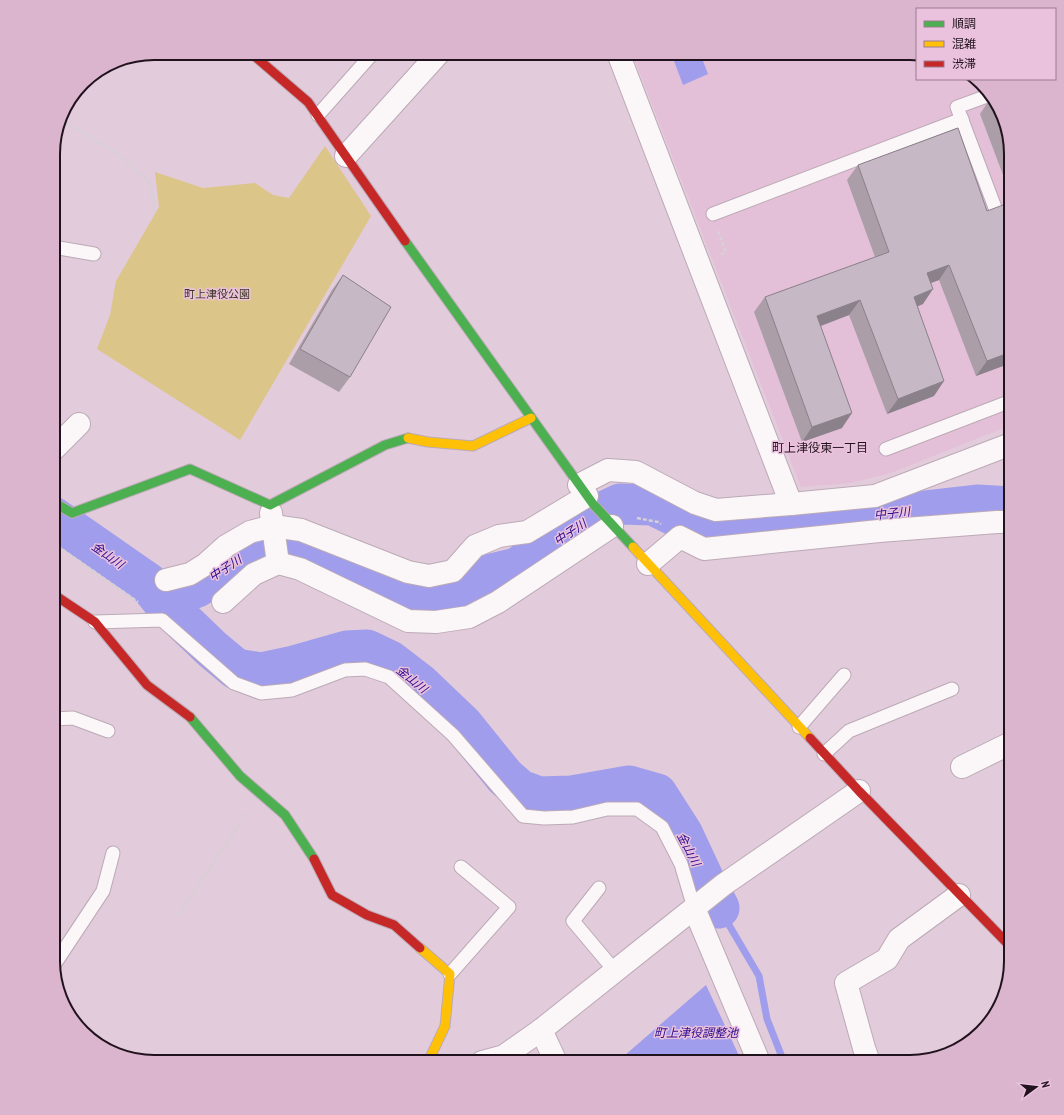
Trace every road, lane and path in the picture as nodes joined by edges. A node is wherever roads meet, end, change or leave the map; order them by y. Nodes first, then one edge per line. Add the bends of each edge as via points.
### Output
1 (259, 60) edge
2 (367, 60) edge
3 (433, 60) edge
4 (621, 60) edge
5 (984, 96) edge
6 (318, 115) junction
7 (962, 119) junction
8 (66, 122) edge
9 (346, 156) junction
10 (154, 214) dead end
11 (713, 214) dead end
12 (1004, 231) edge
13 (60, 248) edge
14 (94, 254) dead end
15 (1004, 404) edge
16 (531, 418) junction
17 (79, 424) dead end
18 (60, 443) edge
19 (1004, 447) edge
20 (886, 449) dead end
21 (586, 495) junction
22 (875, 497) junction
23 (791, 504) junction
24 (270, 505) junction
25 (60, 506) edge
26 (1004, 522) edge
27 (610, 523) junction
28 (880, 531) junction
29 (680, 537) junction
30 (275, 546) junction
31 (60, 548) edge
32 (648, 564) junction
33 (166, 580) dead end
34 (60, 599) edge
35 (223, 602) dead end
36 (162, 620) junction
37 (95, 622) junction
38 (844, 675) dead end
39 (952, 689) dead end
40 (60, 719) edge
41 (799, 727) junction
42 (108, 731) dead end
43 (1004, 746) edge
44 (824, 754) junction
45 (962, 767) dead end
46 (859, 791) junction
47 (261, 794) junction
48 (113, 853) dead end
49 (461, 867) dead end
50 (600, 888) dead end
51 (959, 894) junction
52 (695, 908) junction
53 (177, 916) dead end
54 (1004, 940) edge
55 (60, 956) edge
56 (615, 971) junction
57 (450, 974) junction
58 (541, 1030) junction
59 (432, 1055) edge
60 (505, 1055) edge
61 (553, 1055) edge
62 (756, 1055) edge
63 (866, 1055) edge

1 - 6 street via 308,102
2 - 6 lane
3 - 9 street
4 - 23 street
5 - 7 lane via 957,107
6 - 9 street
7 - 11 lane
7 - 12 lane
8 - 10 path via 119,154 151,185
9 - 16 street
13 - 14 lane
15 - 20 lane
16 - 21 street
16 - 24 street via 473,446 408,438 385,445
17 - 18 street
19 - 22 street
21 - 23 street via 608,470 636,472 695,503 716,510
21 - 27 street
21 - 30 street via 527,532 499,536 475,546 453,571 429,576 408,572 300,530
22 - 23 street
22 - 28 street
24 - 25 street via 190,469 72,513
24 - 30 street
26 - 28 street
27 - 29 path via 636,518 658,522
27 - 30 street via 498,602 469,617 436,622 408,621 300,569
27 - 32 street
28 - 29 street via 704,549
29 - 32 street
30 - 33 street via 250,532 226,546 190,574
30 - 35 street via 254,574
31 - 36 path
32 - 41 street
34 - 37 street
36 - 37 lane
36 - 52 lane via 234,684 261,693 292,690 345,670 365,669 389,677 453,735 523,816 573,817 607,808 637,809 662,827 680,864
37 - 47 street via 147,685 188,714 240,776
38 - 41 lane
39 - 44 lane via 849,731
40 - 42 lane via 73,718
41 - 44 street
43 - 45 street
44 - 46 street
46 - 51 street
46 - 52 street via 723,885
47 - 53 path
47 - 57 street via 285,815 312,855 332,895 367,915 394,925
48 - 55 lane via 103,891
49 - 57 lane via 509,907
50 - 56 lane via 573,921
51 - 54 street
51 - 63 street via 898,939 887,958 846,983
52 - 56 street
52 - 62 street
56 - 58 street
57 - 59 street via 446,1026
58 - 60 street
58 - 61 street

